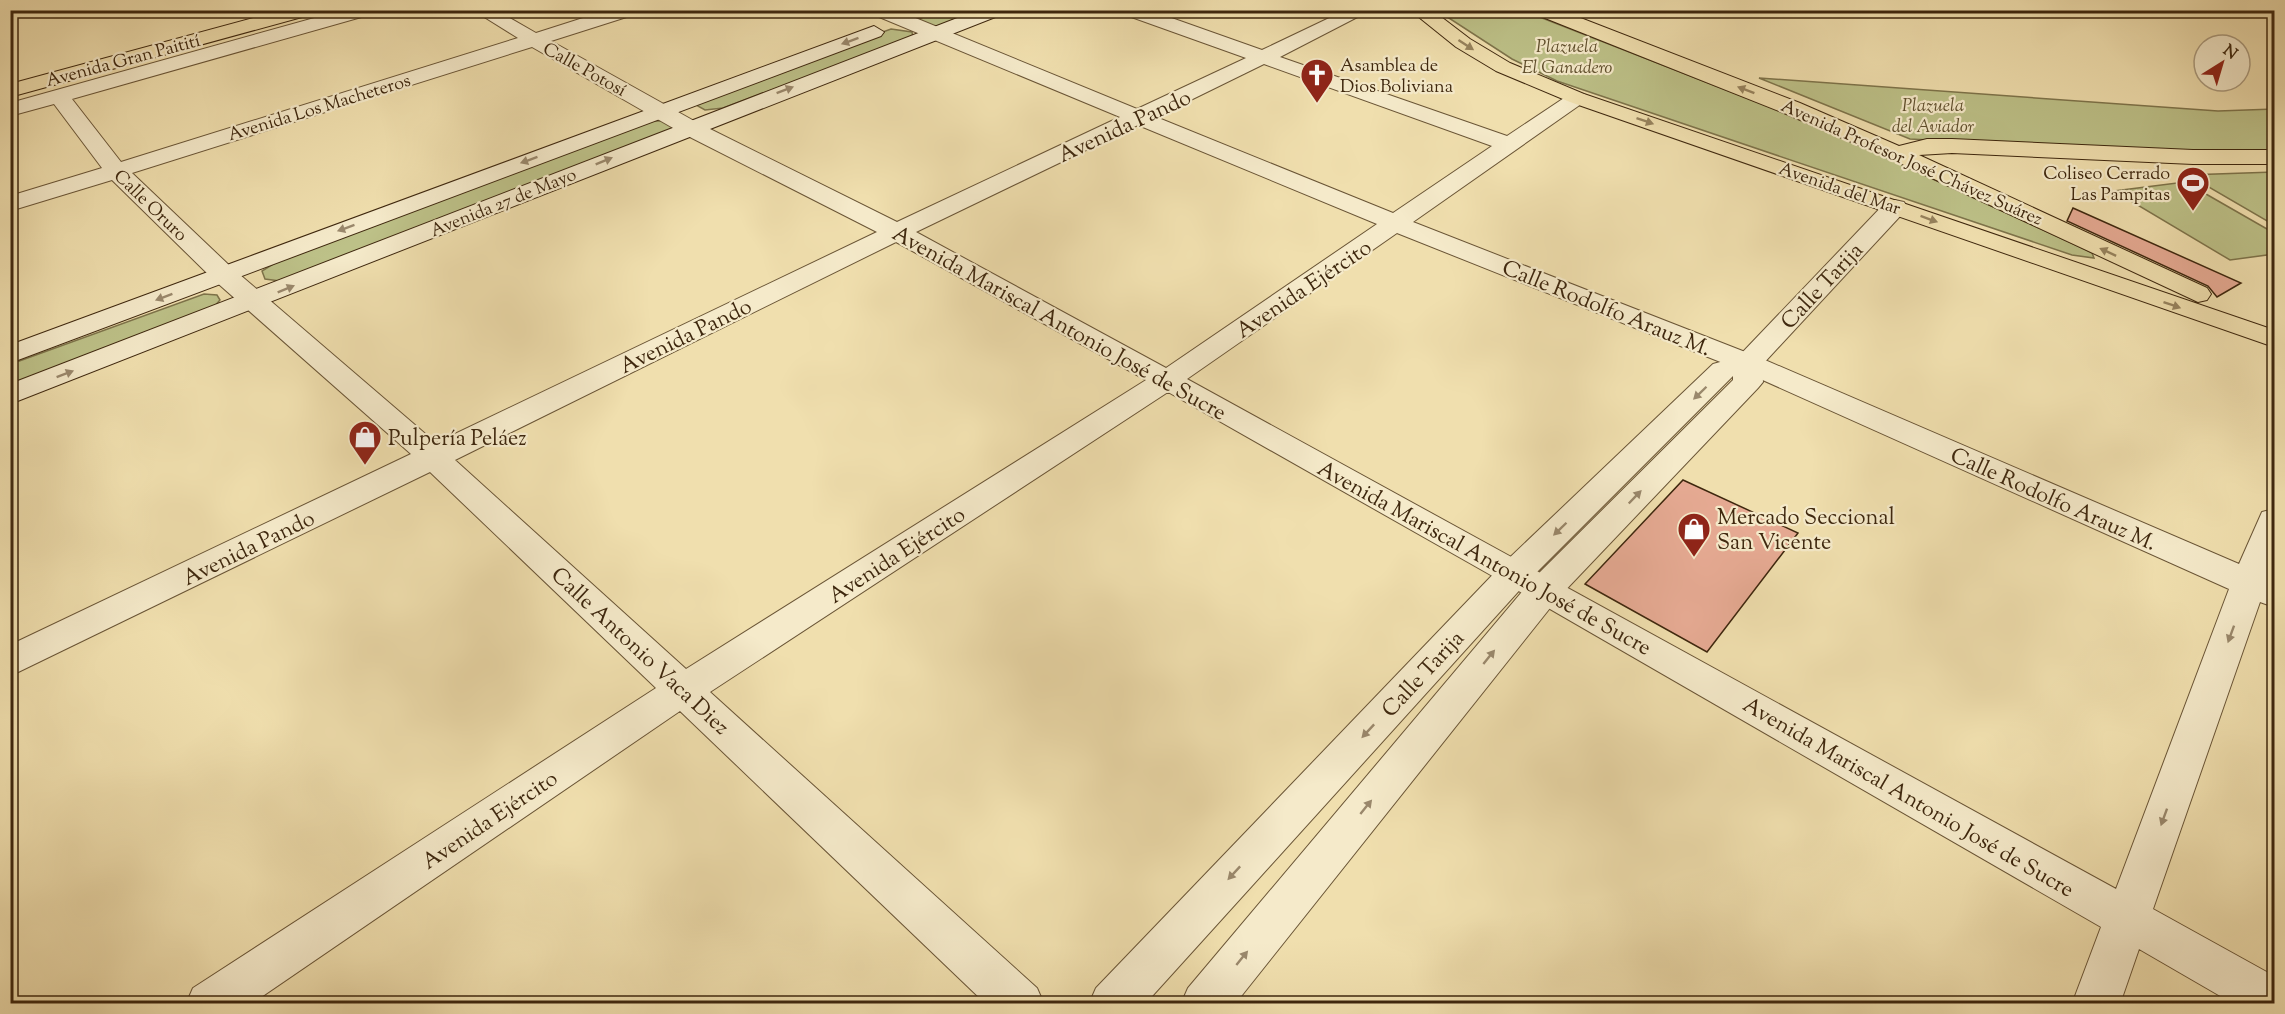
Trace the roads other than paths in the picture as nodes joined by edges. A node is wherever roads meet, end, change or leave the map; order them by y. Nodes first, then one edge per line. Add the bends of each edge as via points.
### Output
1 (306, 10) edge
2 (365, 10) edge
3 (482, 10) edge
4 (629, 10) edge
5 (879, 10) edge
6 (996, 10) edge
7 (1130, 10) edge
8 (1362, 10) edge
9 (1419, 10) edge
10 (1542, 10) edge
11 (905, 21) junction
12 (934, 22) edge
13 (534, 40) junction
14 (1266, 57) junction
15 (10, 91) edge
16 (59, 96) junction
17 (1577, 98) junction
18 (10, 110) edge
19 (674, 119) junction
20 (1139, 119) junction
21 (1511, 145) junction
22 (1896, 153) junction
23 (2274, 157) edge
24 (115, 170) junction
25 (10, 204) edge
26 (1895, 207) junction
27 (1397, 224) junction
28 (897, 232) junction
29 (2137, 266) junction
30 (223, 274) junction
31 (2103, 281) junction
32 (257, 301) junction
33 (2274, 331) edge
34 (2274, 339) edge
35 (10, 356) edge
36 (1748, 363) junction
37 (1167, 380) junction
38 (10, 395) edge
39 (433, 457) junction
40 (2274, 520) edge
41 (1530, 581) junction
42 (2262, 589) edge
43 (10, 662) edge
44 (683, 690) junction
45 (2127, 920) junction
46 (2274, 1001) edge
47 (210, 1004) edge
48 (1020, 1004) edge
49 (1113, 1004) edge
50 (1205, 1004) edge
51 (2096, 1004) edge

1 - 15 main road, Avenida Gran Paitití
2 - 16 street
3 - 13 street, Calle Potosí
4 - 13 street, Avenida Los Macheteros
5 - 11 street, Calle Rodolfo Arauz M.
6 - 12 street, Avenida 27 de Mayo
7 - 14 street
8 - 14 street, Avenida Pando
9 -> 17 main road, Avenida del Mar via 1463,44 1503,67
22 -> 10 main road, Avenida Profesor José Chávez Suárez
11 - 12 street, Calle Rodolfo Arauz M.
11 -> 19 street, Avenida 27 de Mayo
19 -> 12 street, Avenida 27 de Mayo
12 - 20 street, Calle Rodolfo Arauz M.
13 - 19 street, Calle Potosí
13 - 24 street, Avenida Los Macheteros
14 - 20 street, Avenida Pando
14 - 21 street
16 - 18 street
16 - 24 street, Calle Oruro
17 - 21 street, Avenida Ejército
17 -> 26 main road, Avenida del Mar
19 - 28 street, Avenida Mariscal Antonio José de Sucre
19 -> 30 street, Avenida 27 de Mayo
32 -> 19 street, Avenida 27 de Mayo
20 - 27 street, Calle Rodolfo Arauz M.
20 - 28 street, Avenida Pando
21 - 27 street, Avenida Ejército
22 - 23 main road via 1927,146 1952,146
29 -> 22 main road, Avenida Profesor José Chávez Suárez
24 - 25 street, Avenida Los Macheteros
24 - 30 street, Calle Oruro
26 -> 31 main road, Avenida del Mar
26 - 36 street, Calle Tarija
27 - 36 street, Calle Rodolfo Arauz M.
27 - 37 street, Avenida Ejército
28 - 37 street, Avenida Mariscal Antonio José de Sucre
28 - 39 street, Avenida Pando
29 - 31 main road via 2150,276 2152,284 2128,286
29 - 33 main road, Avenida Profesor José Chávez Suárez
30 - 32 street, Calle Oruro
30 -> 35 street, Avenida 27 de Mayo
31 -> 34 main road, Avenida del Mar
38 -> 32 street, Avenida 27 de Mayo
32 - 39 street, Calle Antonio Vaca Diez
36 - 41 street, Calle Tarija via 1748,382
36 - 42 street, Calle Rodolfo Arauz M.
37 - 41 street, Avenida Mariscal Antonio José de Sucre
37 - 44 street, Avenida Ejército
39 - 43 street, Avenida Pando
39 - 44 street, Calle Antonio Vaca Diez
40 - 42 street
41 - 45 street, Avenida Mariscal Antonio José de Sucre
41 -> 49 street, Calle Tarija
50 -> 41 street, Calle Tarija
42 -> 45 street
44 - 47 street, Avenida Ejército
44 - 48 street, Calle Antonio Vaca Diez
45 - 46 street, Avenida Mariscal Antonio José de Sucre
45 - 51 street

